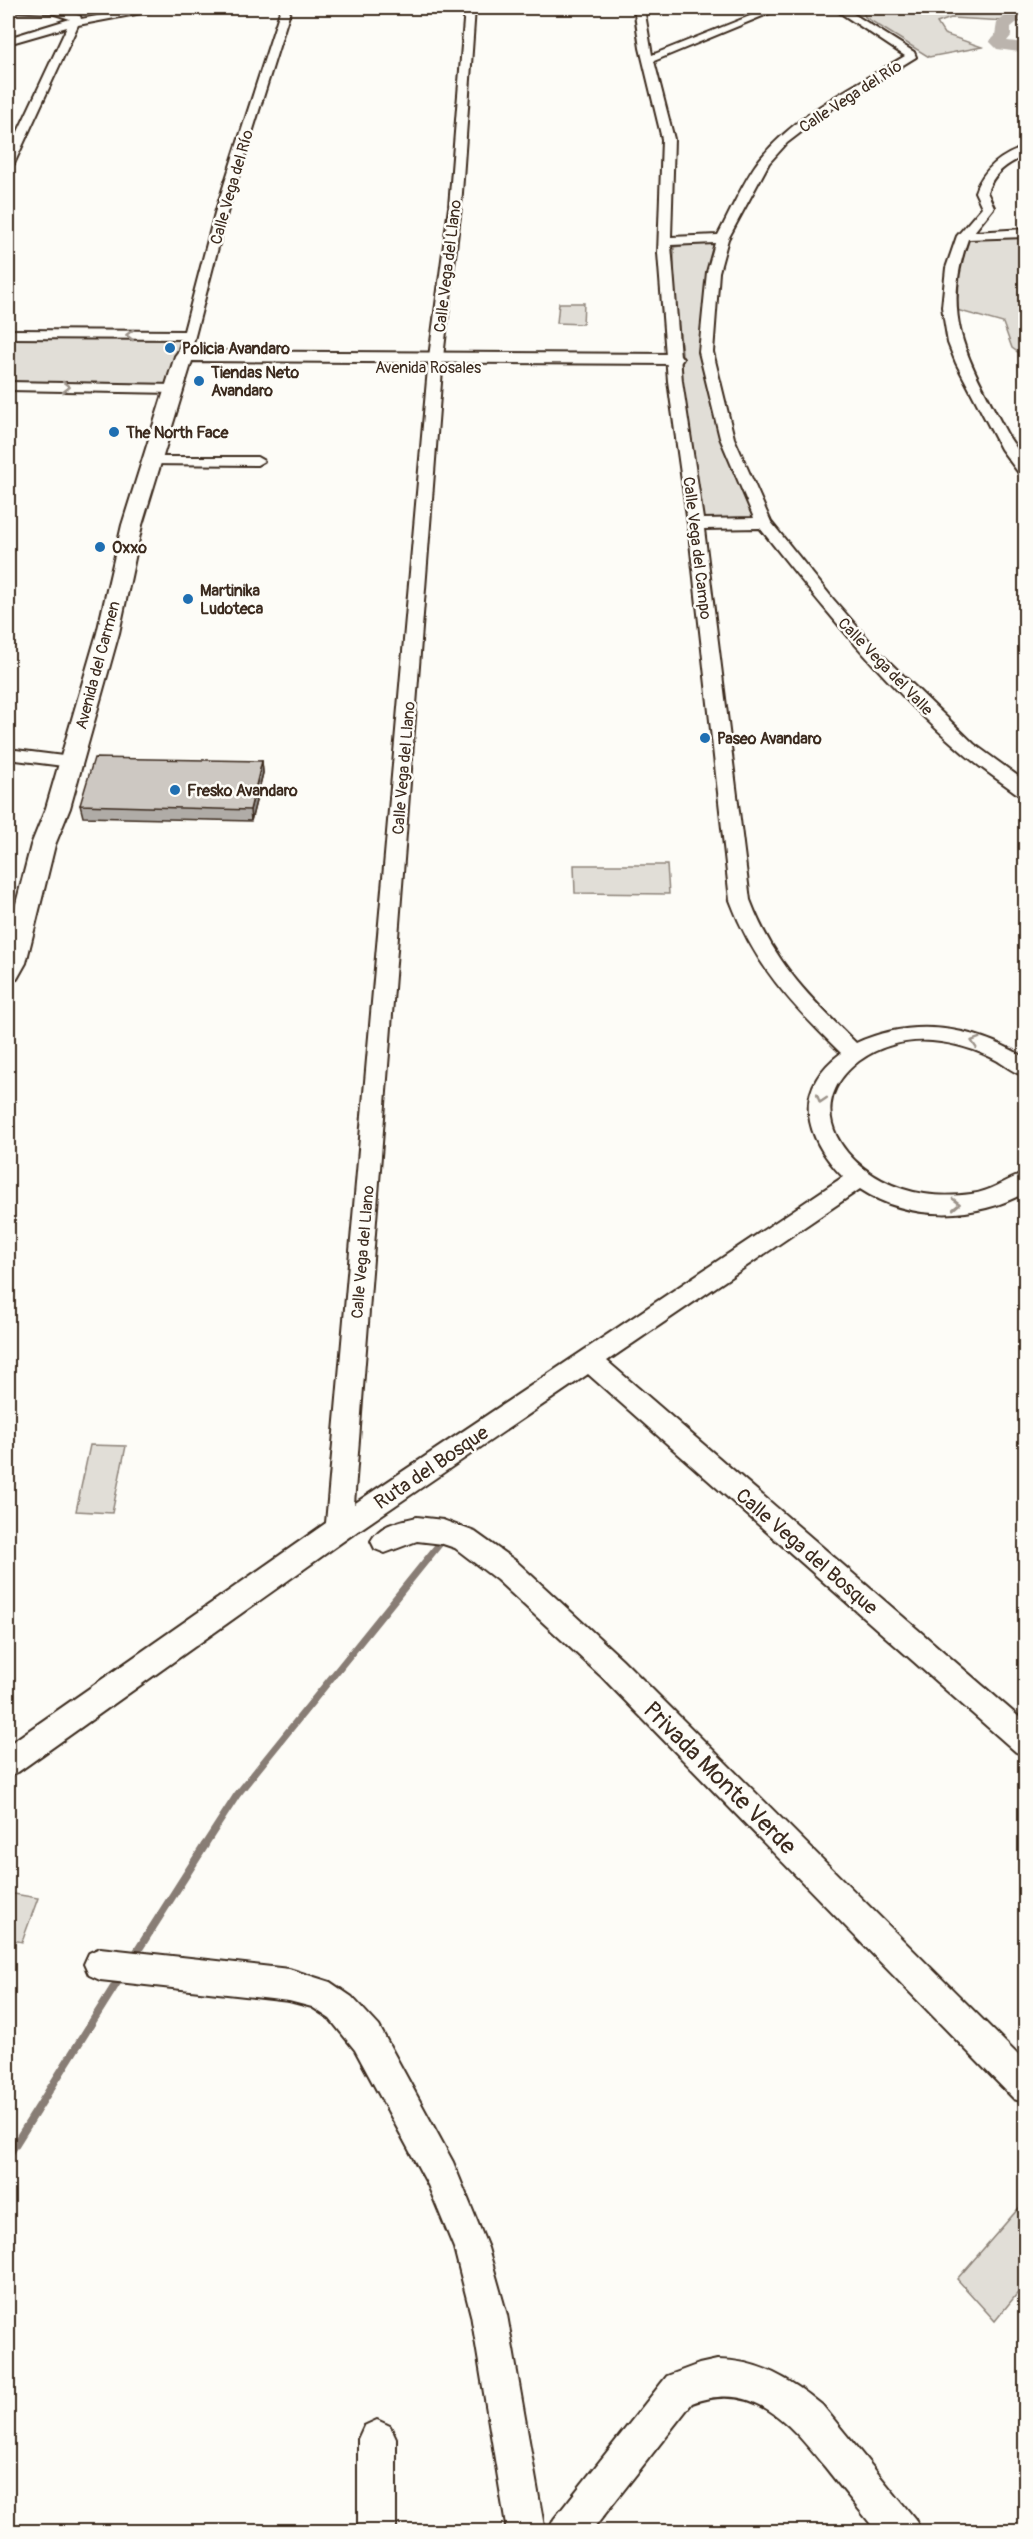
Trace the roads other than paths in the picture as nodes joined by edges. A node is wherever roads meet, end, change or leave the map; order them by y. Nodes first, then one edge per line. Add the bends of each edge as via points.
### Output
1 (8, 8) edge
2 (152, 8) edge
3 (286, 8) edge
4 (470, 8) edge
5 (639, 8) edge
6 (777, 8) edge
7 (838, 8) edge
8 (75, 22) junction
9 (8, 41) edge
10 (648, 60) junction
11 (13, 144) edge
12 (1026, 150) edge
13 (8, 164) edge
14 (1026, 233) edge
15 (963, 236) junction
16 (722, 239) junction
17 (664, 241) junction
18 (8, 334) edge
19 (189, 335) junction
20 (183, 362) junction
21 (436, 362) junction
22 (674, 363) junction
23 (8, 386) edge
24 (175, 389) junction
25 (151, 461) junction
26 (257, 461) dead end
27 (1026, 473) edge
28 (764, 523) junction
29 (696, 524) junction
30 (8, 754) edge
31 (71, 762) junction
32 (1026, 791) edge
33 (10, 968) edge
34 (853, 1052) junction
35 (1026, 1069) edge
36 (858, 1178) junction
37 (1026, 1181) edge
38 (589, 1360) junction
39 (339, 1529) junction
40 (385, 1541) dead end
41 (1026, 1742) edge
42 (8, 1762) edge
43 (100, 1964) dead end
44 (1026, 2087) edge
45 (377, 2439) dead end
46 (377, 2532) edge
47 (526, 2532) edge
48 (567, 2532) edge
49 (902, 2532) edge

1 - 8 street via 60,11 72,15
2 - 8 street
3 - 19 street, Calle Vega del Río via 221,213
4 - 21 street, Calle Vega del Llano via 455,207
5 - 10 street, Calle Vega del Campo
6 - 10 street
7 - 16 street, Calle Vega del Río via 911,57 826,108 783,141 764,162
8 - 9 street
8 - 11 street
10 - 17 street, Calle Vega del Campo via 668,139
11 - 13 street
12 - 15 street via 993,167 981,192 988,207 986,212
14 - 15 street
15 - 27 street via 952,268 949,307 955,343 1008,449
16 - 17 street
16 - 28 street via 713,272 706,352 728,438
17 - 22 street, Calle Vega del Campo
19 -> 18 street
19 - 20 street, Calle Vega del Río
20 - 21 street, Avenida Rosales
20 - 24 street, Avenida del Carmen
21 - 22 street, Avenida Rosales
21 - 39 street, Calle Vega del Llano
22 - 29 street, Calle Vega del Campo
23 -> 24 street
24 - 25 street, Avenida del Carmen
25 - 26 street
25 - 31 street, Avenida del Carmen
28 - 29 street
28 - 32 street, Calle Vega del Valle via 875,658 968,748
29 - 34 street, Calle Vega del Campo via 740,900 758,942 785,985
30 - 31 street
31 - 33 street, Avenida del Carmen via 43,845
35 -> 34 street via 1006,1054 947,1034 916,1033 886,1038
34 -> 36 street via 830,1074 818,1108 828,1145
36 -> 37 street via 892,1195 931,1204 970,1204 1006,1194
36 - 38 street, Ruta del Bosque
38 - 39 street, Ruta del Bosque
38 - 41 street, Calle Vega del Bosque
39 - 42 street, Ruta del Bosque
40 - 44 street, Privada Monte Verde via 417,1529 443,1532 465,1540 507,1571 612,1668
43 - 47 street via 289,1985 319,1993 341,2008 367,2038 441,2174 471,2248 491,2325
45 - 46 street
48 - 49 street via 680,2389 697,2381 734,2377 772,2389 809,2418

